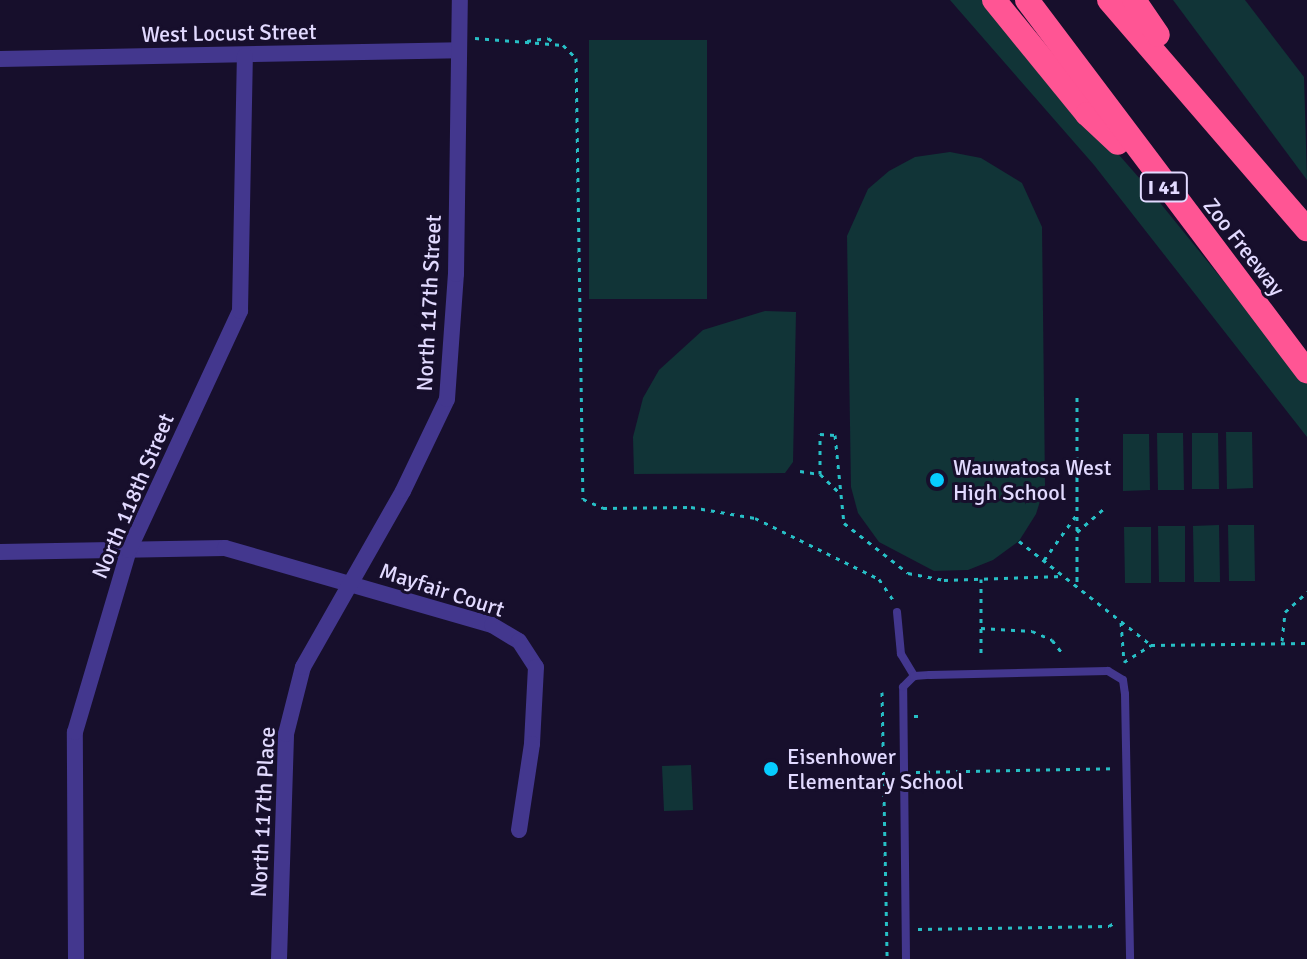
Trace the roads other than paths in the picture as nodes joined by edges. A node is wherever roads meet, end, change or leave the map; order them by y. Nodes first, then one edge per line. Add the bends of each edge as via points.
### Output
1 (460, 0) edge
2 (994, 0) edge
3 (1027, 0) edge
4 (1109, 0) edge
5 (1134, 0) edge
6 (459, 44) junction
7 (245, 56) junction
8 (0, 59) edge
9 (1218, 123) junction
10 (1156, 177) junction
11 (1307, 229) edge
12 (1307, 371) edge
13 (129, 550) junction
14 (0, 552) edge
15 (346, 584) junction
16 (897, 612) road end
17 (914, 676) junction
18 (519, 830) dead end
19 (76, 959) edge
20 (279, 959) edge
21 (906, 959) edge
22 (1130, 959) edge

1 - 6 street, North 117th Street
2 - 10 highway via 1087,114
3 - 10 highway, Zoo Freeway / I 41
4 - 9 highway
5 - 9 highway
6 - 7 street, West Locust Street
6 - 15 street, North 117th Street via 456,274 447,399 403,491
7 - 8 street, West Locust Street
7 - 13 street, North 118th Street via 240,311
9 - 11 highway
10 - 12 highway, Zoo Freeway / I 41
13 - 14 street, Mayfair Court
13 - 15 street, Mayfair Court via 225,548
13 - 19 street, North 118th Street via 75,732
15 - 18 street, Mayfair Court via 492,625 519,641 536,667
15 - 20 street, North 117th Place via 303,667 286,734
16 - 17 lane via 901,654
17 - 21 lane via 903,687
17 - 22 lane via 1108,671 1123,680

